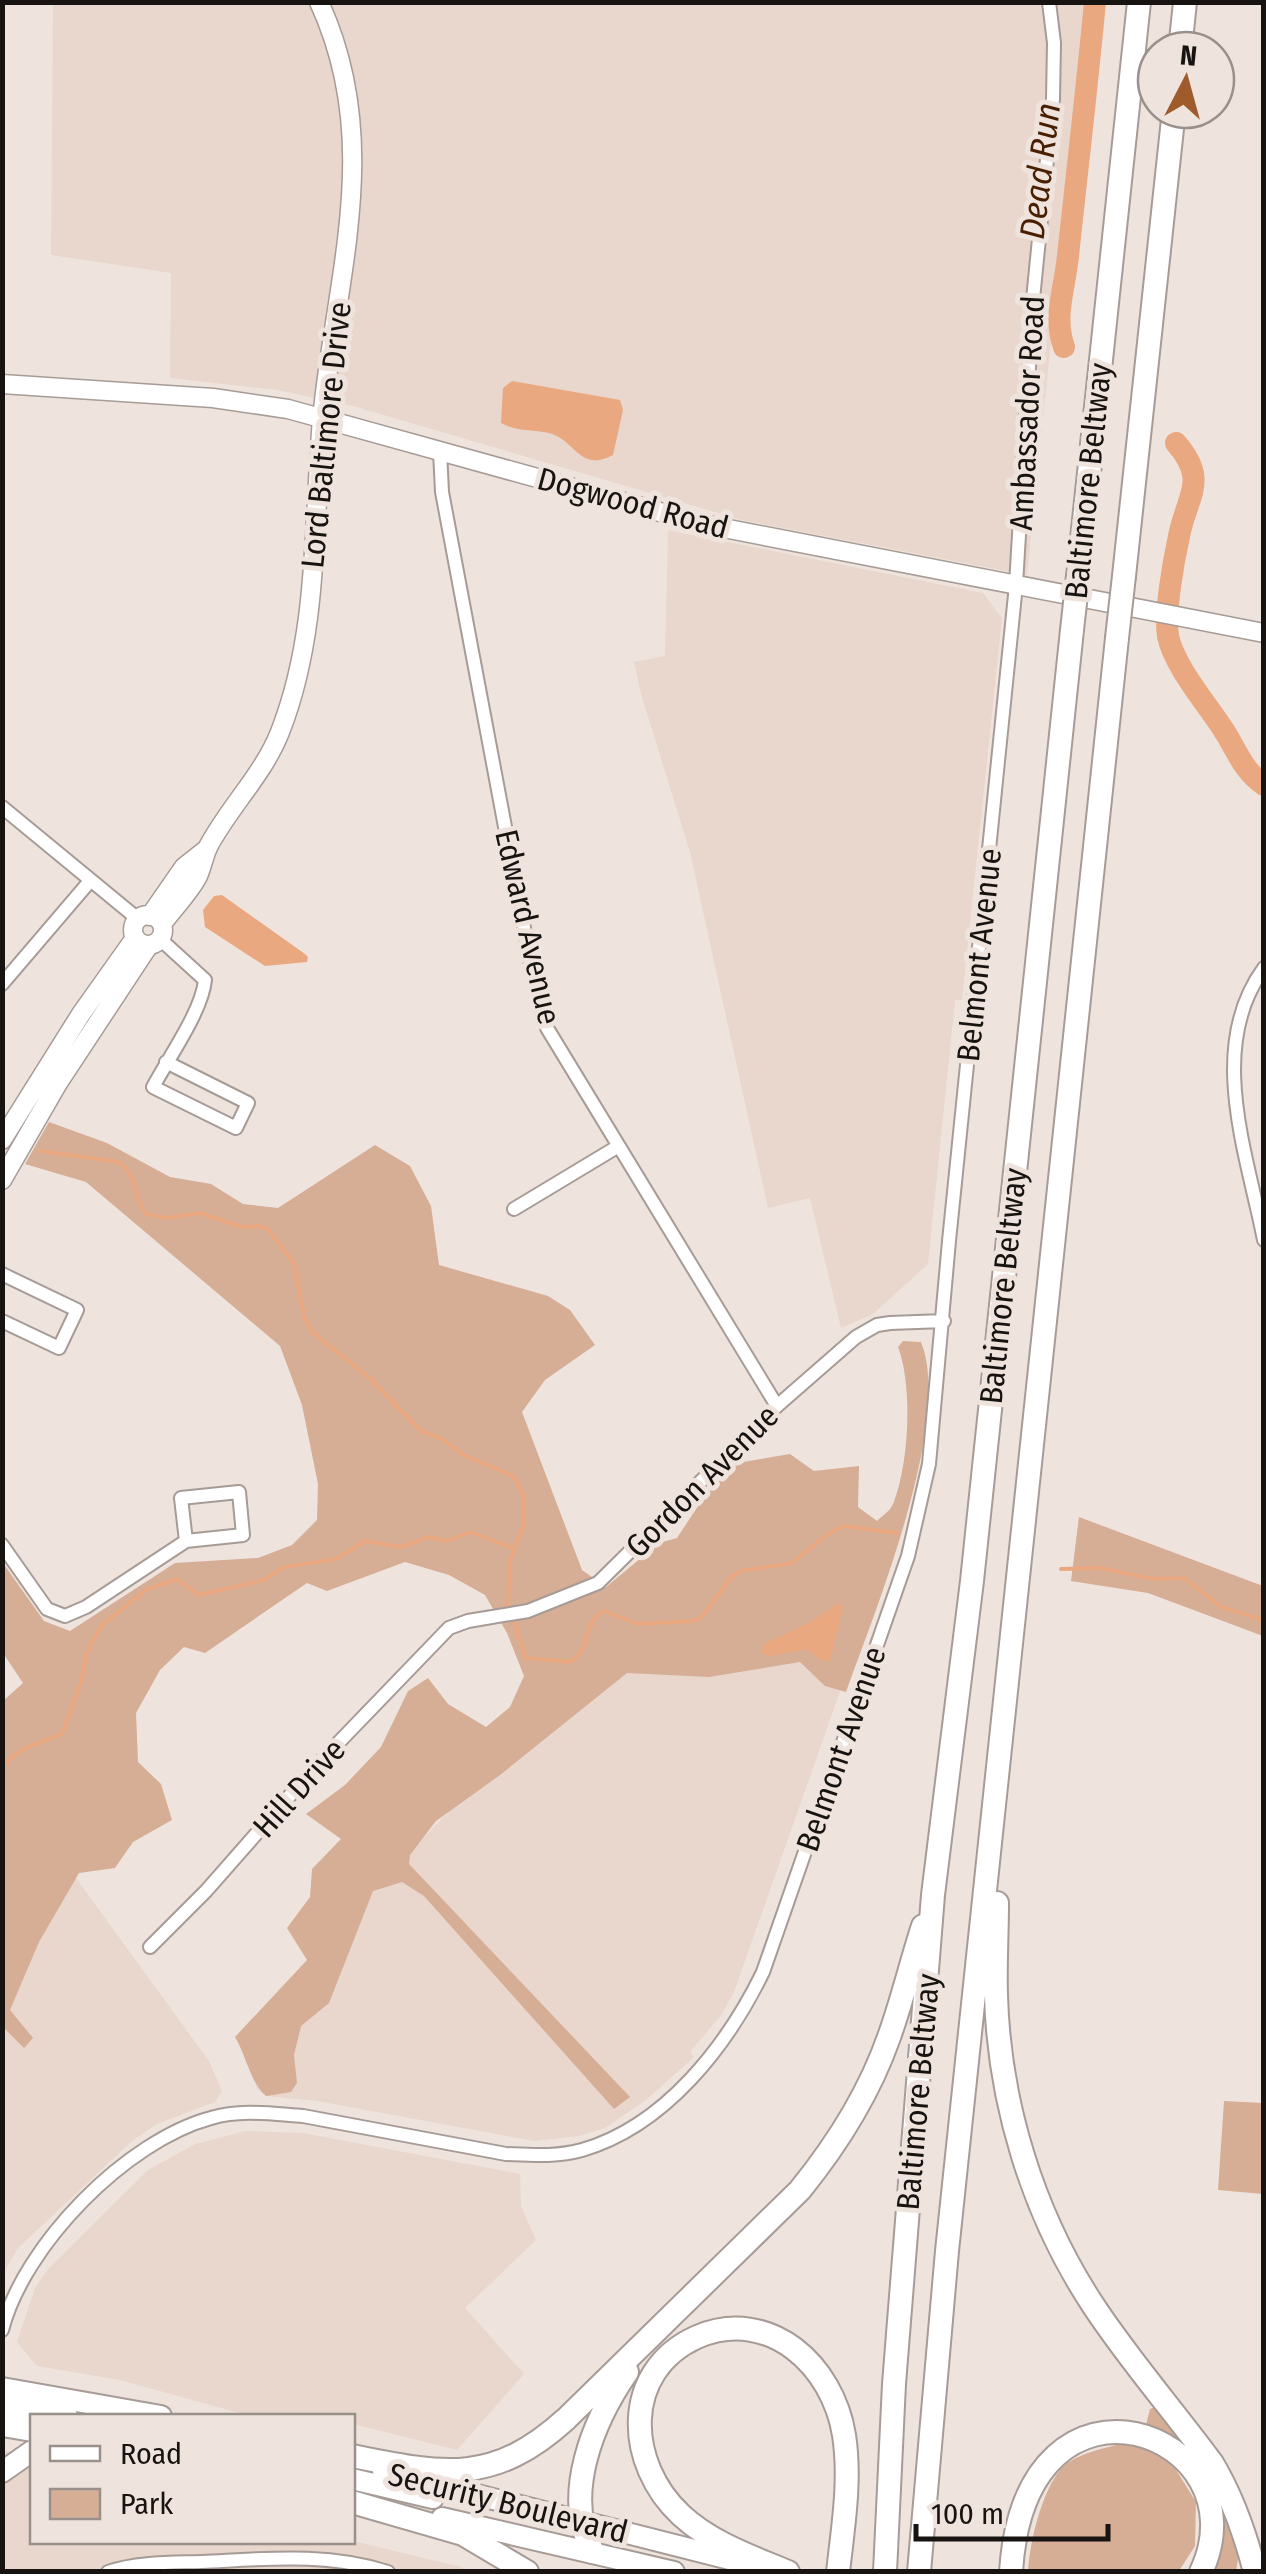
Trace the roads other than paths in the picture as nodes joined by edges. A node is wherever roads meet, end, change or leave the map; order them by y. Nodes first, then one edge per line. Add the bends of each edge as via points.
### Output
1 (319, 2) edge
2 (1050, 2) edge
3 (1139, 2) edge
4 (1185, 2) edge
5 (1182, 30) edge
6 (1172, 130) edge
7 (2, 384) edge
8 (322, 417) junction
9 (440, 451) junction
10 (1016, 585) junction
11 (1264, 633) edge
12 (2, 807) edge
13 (90, 881) junction
14 (149, 930) junction
15 (1264, 968) edge
16 (2, 984) edge
17 (166, 1062) junction
18 (2, 1140) edge
19 (618, 1147) junction
20 (2, 1180) edge
21 (514, 1209) dead end
22 (1264, 1240) edge
23 (2, 1274) edge
24 (944, 1320) junction
25 (2, 1321) edge
26 (776, 1406) junction
27 (186, 1540) junction
28 (2, 1545) edge
29 (448, 1628) joint
30 (998, 1775) junction
31 (933, 1895) junction
32 (150, 1947) dead end
33 (2, 2330) edge
34 (651, 2336) junction
35 (2, 2388) edge
36 (2, 2406) edge
37 (53, 2414) edge
38 (150, 2414) edge
39 (2, 2426) edge
40 (30, 2431) edge
41 (30, 2452) edge
42 (355, 2460) edge
43 (355, 2461) edge
44 (2, 2472) edge
45 (355, 2480) edge
46 (355, 2501) edge
47 (355, 2501) edge
48 (580, 2522) junction
49 (1246, 2541) junction
50 (593, 2552) junction
51 (839, 2563) edge
52 (885, 2568) edge
53 (108, 2572) edge
54 (388, 2572) edge
55 (527, 2572) edge
56 (674, 2572) edge
57 (779, 2572) edge
58 (788, 2572) edge
59 (919, 2572) edge
60 (1011, 2572) edge
61 (1201, 2572) edge
62 (1244, 2572) edge
63 (1255, 2572) edge

1 - 8 main road, Lord Baltimore Drive via 349,102 354,183
2 - 10 street, Ambassador Road via 1053,99
3 - 31 highway, Baltimore Beltway, bridge
4 - 5 highway
6 - 30 highway, Baltimore Beltway, bridge
7 - 8 main road, Dogwood Road via 213,398
8 - 9 main road, Dogwood Road
8 - 14 main road, Lord Baltimore Drive via 303,656 279,735 208,848 184,866
9 - 10 main road, Dogwood Road via 703,524
9 - 19 street, Edward Avenue via 540,1006 559,1052
10 - 11 main road, Dogwood Road
10 - 24 street, Belmont Avenue
12 - 13 street
13 - 14 street
13 - 16 street
14 - 17 street via 205,980
14 - 18 main road, Lord Baltimore Drive via 81,1014
14 - 20 main road, Lord Baltimore Drive
15 - 22 street via 1238,1022 1233,1070
17 - 17 street via 154,1086 236,1128 248,1103
19 - 21 street
19 - 26 street, Edward Avenue
23 - 25 street via 77,1310 59,1348
24 - 26 street, Gordon Avenue via 867,1330
24 - 33 street, Belmont Avenue via 927,1479 890,1610 763,1972 735,2023 677,2091 630,2130 561,2154 506,2154 303,2116 242,2112 186,2126 137,2154 50,2237 18,2284
26 - 29 street, Gordon Avenue via 598,1583 555,1602
27 - 27 street via 244,1535 239,1492 181,1498
27 - 28 street via 65,1616 47,1609
29 - 32 street, Hill Drive
30 - 49 highway via 996,1996 1004,2074 1026,2165 1074,2273 1212,2464
30 - 59 highway, Baltimore Beltway
31 - 34 highway via 890,2036 845,2130 800,2190
31 - 52 highway, Baltimore Beltway
34 - 42 highway via 544,2439 497,2464 445,2472
34 - 48 highway via 598,2422 582,2481
35 - 38 main road
36 - 37 main road
39 - 40 main road
41 - 44 main road
43 - 48 main road, Security Boulevard
45 - 48 main road via 568,2530
46 - 50 main road, Security Boulevard
47 - 55 highway via 463,2534
48 - 50 highway
48 - 57 main road, Security Boulevard
49 - 62 highway
49 - 63 highway
50 - 56 main road, Security Boulevard
51 - 58 highway via 844,2433 821,2374 797,2348 765,2333 730,2330 696,2338 670,2356 646,2391 639,2421 642,2456 680,2514 730,2548
53 - 54 street via 308,2558
60 - 61 highway via 1022,2509 1043,2468 1075,2442 1110,2432 1162,2442 1194,2467 1214,2523

